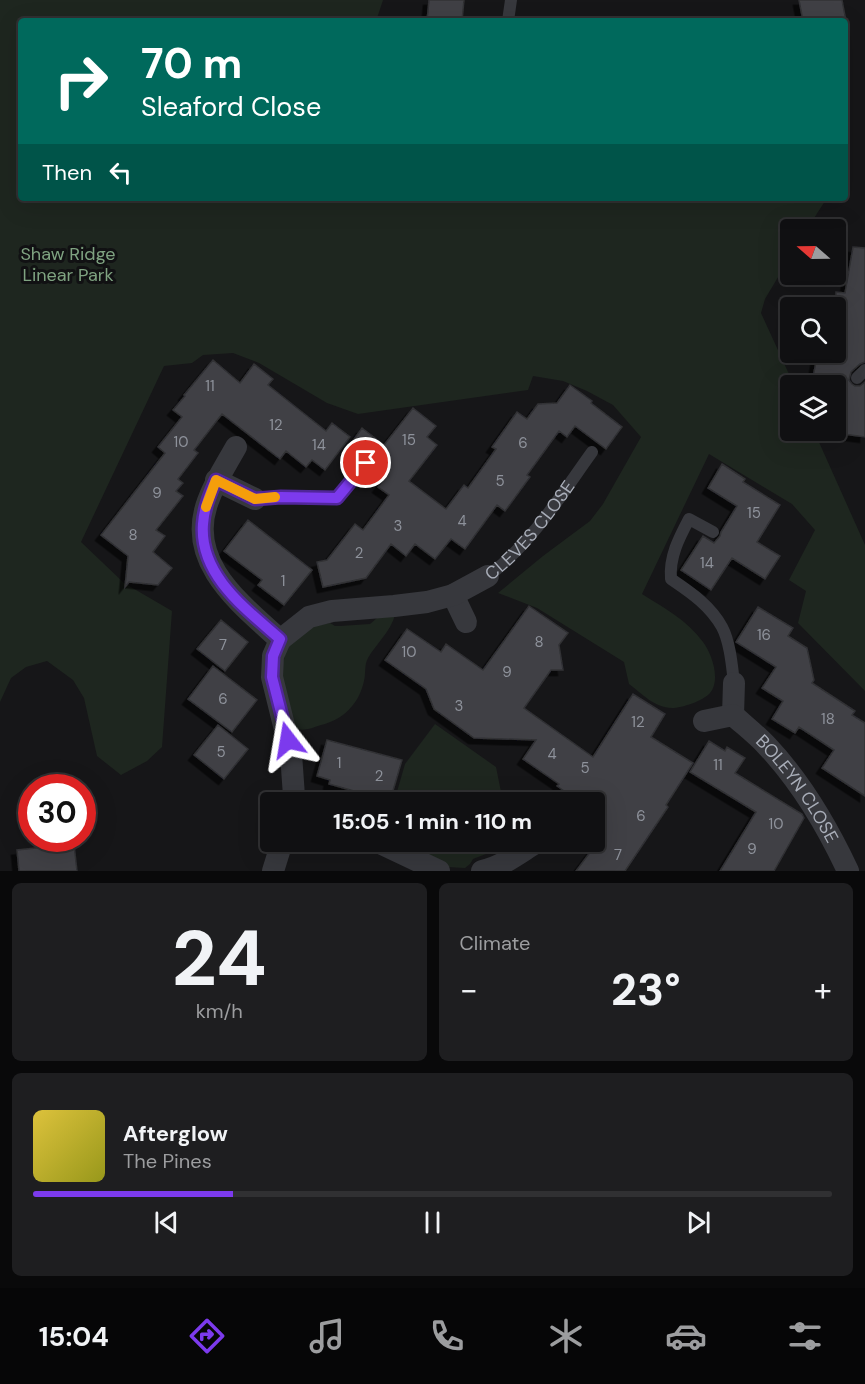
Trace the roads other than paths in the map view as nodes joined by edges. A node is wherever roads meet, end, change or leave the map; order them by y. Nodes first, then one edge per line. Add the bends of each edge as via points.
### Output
1 (511, 0) edge
2 (508, 18) edge
3 (236, 447) dead end
4 (592, 452) dead end
5 (366, 463) dead end
6 (216, 480) junction
7 (255, 499) joint
8 (713, 532) dead end
9 (488, 576) joint
10 (453, 595) junction
11 (466, 622) dead end
12 (280, 639) junction
13 (734, 683) joint
14 (733, 715) junction
15 (704, 721) dead end
16 (294, 792) edge
17 (279, 852) edge
18 (399, 852) edge
19 (521, 852) edge
20 (273, 871) edge
21 (439, 871) edge
22 (482, 871) edge
23 (848, 871) edge

1 - 2 lane
3 - 6 street
4 - 9 lane, CLEVES CLOSE via 531,534
5 - 7 lane via 337,498
6 - 7 street
6 - 12 street via 203,525 205,551 213,571 232,595
8 - 13 lane via 689,519 670,566 670,579 697,597 723,629
9 - 10 street, CLEVES CLOSE
10 - 11 street
10 - 12 street, CLEVES CLOSE via 406,605 332,611 309,617
12 - 16 street via 273,656 272,677 291,754
13 - 14 street
14 - 15 street
14 - 23 street, BOLEYN CLOSE via 767,745 804,792
17 - 20 street
18 - 21 street
19 - 22 street

